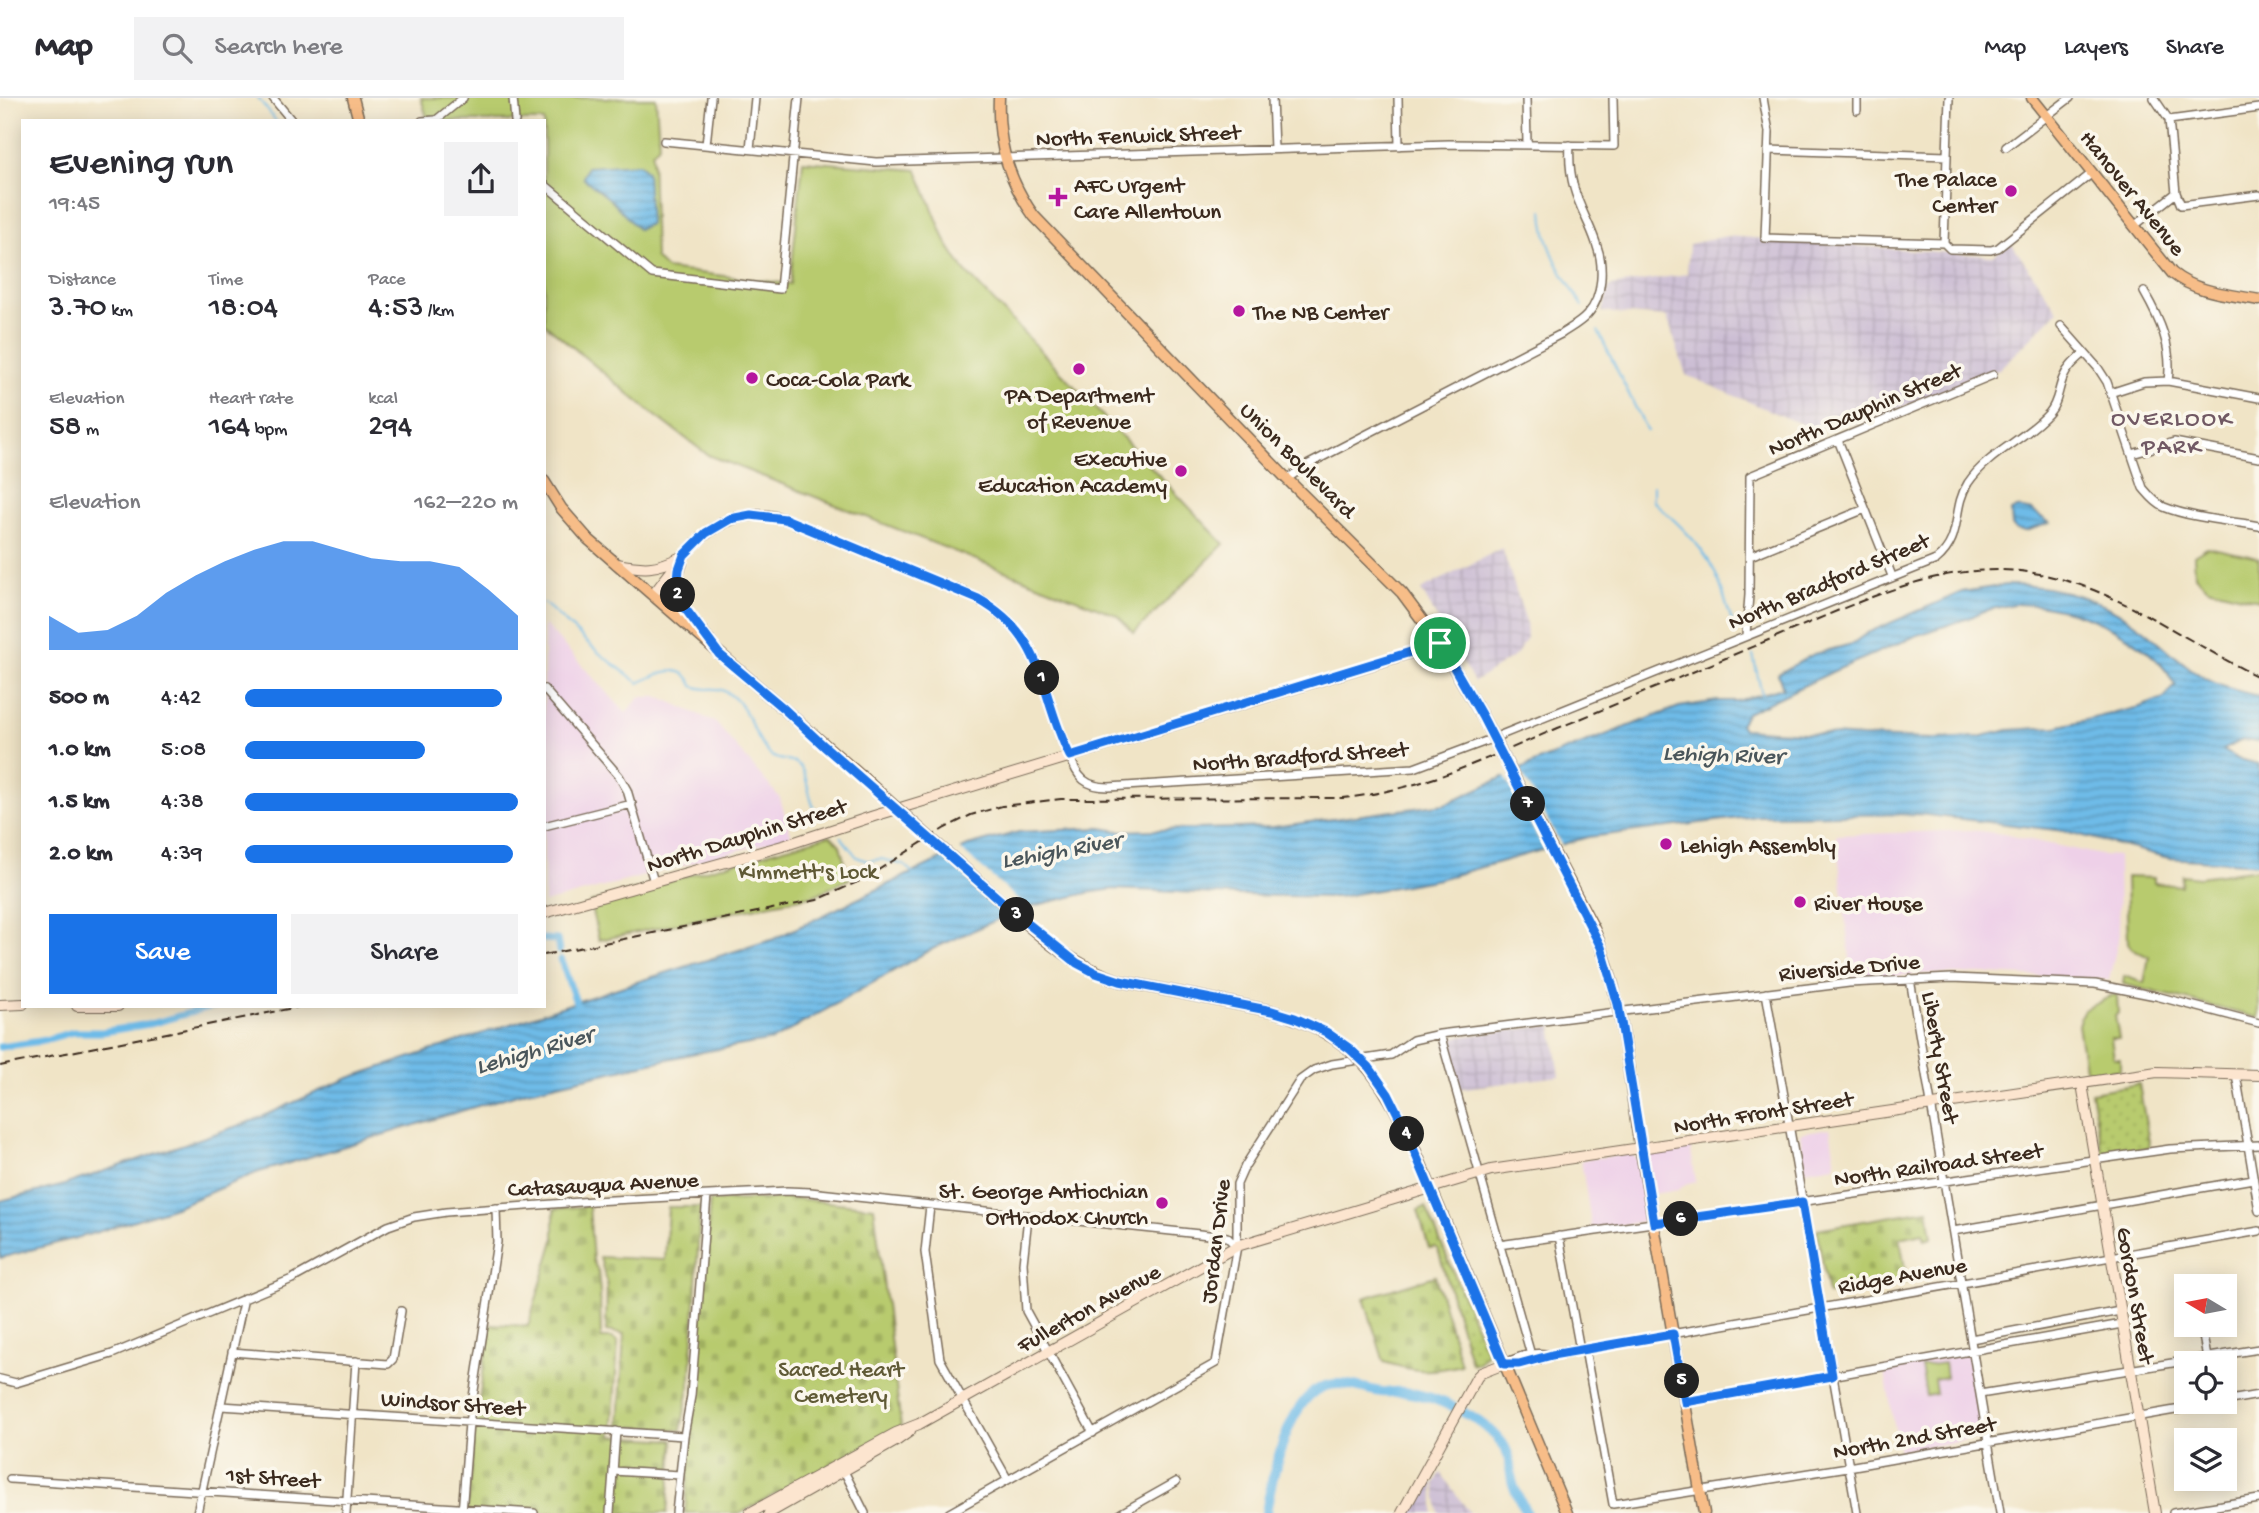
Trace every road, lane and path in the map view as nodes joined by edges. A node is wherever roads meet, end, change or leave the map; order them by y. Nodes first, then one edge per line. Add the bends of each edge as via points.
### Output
1 (273, 98) edge
2 (353, 98) edge
3 (463, 98) edge
4 (513, 98) edge
5 (711, 98) edge
6 (755, 98) edge
7 (799, 98) edge
8 (999, 98) edge
9 (1272, 98) edge
10 (1398, 98) edge
11 (1525, 98) edge
12 (1613, 98) edge
13 (1763, 98) edge
14 (1857, 98) edge
15 (1949, 98) edge
16 (2032, 98) edge
17 (2070, 98) edge
18 (2154, 98) edge
19 (2259, 108) edge
20 (1857, 110) dead end
21 (2046, 116) junction
22 (290, 119) edge
23 (358, 119) edge
24 (436, 119) edge
25 (516, 119) edge
26 (2169, 120) junction
27 (664, 141) dead end
28 (1527, 144) junction
29 (706, 145) junction
30 (1570, 145) junction
31 (1399, 146) junction
32 (2006, 147) dead end
33 (750, 149) junction
34 (1274, 149) junction
35 (1768, 150) junction
36 (793, 153) junction
37 (1947, 156) junction
38 (1004, 157) junction
39 (2091, 174) junction
40 (546, 186) edge
41 (2176, 193) junction
42 (2259, 195) edge
43 (2134, 226) junction
44 (1944, 243) junction
45 (2144, 292) dead end
46 (2259, 300) edge
47 (2061, 326) dead end
48 (2083, 354) junction
49 (1993, 375) dead end
50 (2168, 381) junction
51 (2110, 393) junction
52 (2259, 398) edge
53 (1838, 440) junction
54 (2132, 454) junction
55 (2259, 458) edge
56 (1287, 479) junction
57 (546, 484) edge
58 (1865, 509) junction
59 (2259, 526) edge
60 (684, 555) junction
61 (1750, 556) junction
62 (617, 564) junction
63 (1892, 576) junction
64 (653, 595) junction
65 (1746, 635) junction
66 (1440, 643) junction
67 (719, 654) junction
68 (546, 691) edge
69 (1070, 756) junction
70 (632, 804) junction
71 (546, 826) edge
72 (654, 882) junction
73 (546, 912) edge
74 (1910, 979) junction
75 (1766, 993) junction
76 (21, 1004) edge
77 (0, 1005) edge
78 (2259, 1023) edge
79 (1440, 1034) junction
80 (2236, 1074) junction
81 (2259, 1075) edge
82 (2082, 1084) junction
83 (1931, 1106) junction
84 (1790, 1126) junction
85 (2247, 1145) junction
86 (2259, 1145) edge
87 (1640, 1148) junction
88 (2094, 1160) junction
89 (1478, 1173) junction
90 (2253, 1179) junction
91 (1944, 1182) junction
92 (1430, 1187) junction
93 (707, 1196) junction
94 (1802, 1202) junction
95 (930, 1206) junction
96 (2102, 1206) junction
97 (496, 1208) junction
98 (2259, 1211) edge
99 (1028, 1217) junction
100 (1654, 1223) junction
101 (1952, 1231) junction
102 (2259, 1231) edge
103 (1279, 1233) joint
104 (1559, 1236) junction
105 (1499, 1245) junction
106 (1237, 1246) junction
107 (2111, 1257) junction
108 (1961, 1283) junction
109 (244, 1298) junction
110 (1821, 1308) junction
111 (401, 1311) dead end
112 (2120, 1311) junction
113 (2122, 1324) junction
114 (1673, 1334) junction
115 (1970, 1339) junction
116 (1973, 1349) junction
117 (2259, 1349) edge
118 (1582, 1350) junction
119 (1049, 1351) junction
120 (232, 1352) junction
121 (1531, 1354) junction
122 (2237, 1354) edge
123 (1552, 1355) junction
124 (356, 1361) junction
125 (1504, 1364) junction
126 (2174, 1364) edge
127 (2130, 1369) junction
128 (1832, 1376) junction
129 (0, 1379) edge
130 (1980, 1394) junction
131 (2259, 1395) edge
132 (964, 1399) junction
133 (2237, 1399) edge
134 (1685, 1402) junction
135 (221, 1406) junction
136 (2174, 1410) edge
137 (353, 1415) junction
138 (2138, 1416) junction
139 (469, 1423) junction
140 (919, 1424) junction
141 (616, 1431) junction
142 (1093, 1433) junction
143 (684, 1436) junction
144 (1989, 1442) junction
145 (1848, 1467) junction
146 (613, 1471) junction
147 (844, 1471) junction
148 (680, 1475) junction
149 (10, 1479) dead end
150 (1009, 1480) junction
151 (1176, 1482) dead end
152 (1700, 1489) junction
153 (202, 1491) junction
154 (2259, 1499) edge
155 (347, 1500) junction
156 (462, 1511) edge
157 (519, 1512) edge
158 (197, 1513) edge
159 (346, 1513) edge
160 (534, 1513) edge
161 (610, 1513) edge
162 (676, 1513) edge
163 (750, 1513) edge
164 (769, 1513) edge
165 (865, 1513) edge
166 (949, 1513) edge
167 (1121, 1513) edge
168 (1402, 1513) edge
169 (1567, 1513) edge
170 (1704, 1513) edge
171 (1857, 1513) edge
172 (2000, 1513) edge
173 (2155, 1513) edge
174 (2173, 1513) edge

1 - 22 street
2 - 23 main road
3 - 24 street
4 - 25 street
5 - 29 street
6 - 33 street
7 - 36 street
8 - 38 main road, Union Boulevard
9 - 34 street
10 - 31 street
11 - 28 street
12 - 30 street, North Fenwick Street via 1614,146
13 - 35 street
14 - 20 street
15 - 37 street
16 - 21 main road, Hanover Avenue
17 - 21 street
18 - 26 street
19 - 26 street
21 - 32 street
21 - 39 main road, Hanover Avenue
26 - 41 street
27 - 29 street, North Fenwick Street
28 - 30 street, North Fenwick Street
28 - 31 street, North Fenwick Street
29 - 33 street, North Fenwick Street
30 - 56 street via 1572,178 1599,250 1601,275 1587,315
31 - 34 street, North Fenwick Street
33 - 36 street, North Fenwick Street
34 - 38 street, North Fenwick Street
35 - 37 street
35 - 44 street via 1765,238
36 - 38 street, North Fenwick Street via 876,162
36 - 40 street via 780,289 652,274
37 - 44 street
38 - 56 main road, Union Boulevard via 1034,216
39 - 43 main road, Hanover Avenue
39 - 44 street via 1996,249 1950,249
41 - 42 street via 2181,205
41 - 43 street
43 - 46 main road, Hanover Avenue via 2183,282
45 - 50 street via 2159,319 2170,355
47 - 48 street
48 - 51 street via 2098,368
48 - 63 street, North Bradford Street via 2063,376 2050,412 1970,481 1947,550 1932,562
49 - 53 street, North Dauphin Street
50 - 51 street via 2144,382
50 - 52 street
51 - 54 street
53 - 58 street
53 - 61 street, North Dauphin Street via 1750,476
54 - 55 street via 2174,442
54 - 59 street via 2143,488 2162,506
56 - 66 main road, Union Boulevard via 1377,567
57 - 62 main road via 578,528
58 - 61 street
58 - 63 street
60 - 62 street via 647,569
60 - 64 street, North Bradford Street
60 - 67 street via 678,596
60 - 69 street, North Bradford Street via 723,522 771,516 978,599 1006,617 1034,654
61 - 65 street
62 - 64 main road
63 - 65 street, North Bradford Street
64 - 67 main road
65 - 69 street, North Bradford Street via 1414,768 1098,787 1081,779
66 - 69 street, North Dauphin Street
66 - 87 main road, Union Boulevard, bridge via 1593,927 1612,980
67 - 92 main road, bridge via 1077,963 1120,981 1295,1018 1350,1049 1388,1094
68 - 70 street via 619,776
69 - 72 street, North Dauphin Street
70 - 71 street
70 - 72 street
72 - 73 street, North Dauphin Street
74 - 75 street, Riverside Drive
74 - 78 street, Riverside Drive via 2104,985
74 - 83 street, Liberty Street
75 - 79 street, Riverside Drive
75 - 84 street
76 - 77 street
79 - 89 street
79 - 106 street, Jordan Drive via 1413,1040 1391,1055 1332,1064 1300,1080 1240,1175 1235,1196
80 - 81 street, North Front Street
80 - 82 street, North Front Street via 2157,1072
80 - 85 street
82 - 83 street, North Front Street
82 - 88 street, Gordon Street
83 - 84 street, North Front Street
83 - 91 street, Liberty Street
84 - 87 street, North Front Street
84 - 94 street
85 - 86 street, North Railroad Street
85 - 88 street, North Railroad Street via 2170,1149
85 - 90 street
87 - 89 street, North Front Street
87 - 100 main road, Union Boulevard
88 - 91 street, North Railroad Street
88 - 96 street, Gordon Street
89 - 92 street, North Front Street
89 - 105 street
90 - 96 street
90 - 98 street
91 - 94 street, North Railroad Street
91 - 101 street, Liberty Street
92 - 103 street, North Front Street
92 - 125 main road
93 - 95 street, Catasauqua Avenue via 810,1192
93 - 97 street, Catasauqua Avenue
93 - 143 street
94 - 100 street, North Railroad Street
94 - 110 street
95 - 99 street, Catasauqua Avenue
95 - 132 street via 925,1252 940,1359
96 - 101 street
96 - 107 street, Gordon Street
97 - 109 street, Catasauqua Avenue via 398,1222 292,1279
97 - 139 street via 498,1242
99 - 106 street, Catasauqua Avenue via 1227,1237
99 - 119 street via 1023,1263 1026,1311
100 - 104 street, North Railroad Street
100 - 114 main road, Union Boulevard
101 - 108 street, Liberty Street
102 - 107 street, Ridge Avenue
103 - 106 street, Fullerton Avenue
104 - 105 street, North Railroad Street
104 - 118 street
105 - 121 street
106 - 119 street, Fullerton Avenue
106 - 142 street, Jordan Drive via 1216,1363
107 - 108 street, Ridge Avenue
107 - 112 street, Gordon Street
108 - 110 street, Ridge Avenue
108 - 115 street, Liberty Street
109 - 120 street
109 - 129 street, Catasauqua Avenue via 101,1358 16,1382
110 - 114 street, Ridge Avenue
110 - 128 street
111 - 124 street via 393,1359 388,1364
112 - 113 street, Gordon Street
112 - 115 street
113 - 116 street
113 - 127 street, Gordon Street
114 - 118 street, Ridge Avenue
114 - 134 main road, Union Boulevard
115 - 116 street, Liberty Street
116 - 128 street
116 - 130 street, Liberty Street
117 - 122 street
118 - 123 street, Ridge Avenue
118 - 152 street, North 2nd Street via 1613,1504
119 - 132 street, Fullerton Avenue
119 - 142 street
120 - 124 street
120 - 135 street
121 - 123 street, Ridge Avenue
121 - 125 street, Ridge Avenue
123 - 125 street, Ridge Avenue
124 - 137 street
125 - 168 street via 1481,1373
125 - 169 main road
126 - 127 street
127 - 130 street
127 - 138 street, Gordon Street
128 - 134 street
128 - 145 street
130 - 144 street, Liberty Street
131 - 133 street, North 2nd Street
132 - 140 street, Fullerton Avenue
132 - 150 street
134 - 152 main road, Union Boulevard
135 - 137 street, Windsor Street
135 - 153 street
136 - 138 street, North 2nd Street
137 - 139 street, Windsor Street
137 - 155 street
138 - 144 street, North 2nd Street
138 - 173 street, Gordon Street
139 - 141 street, Windsor Street
139 - 156 street
140 - 147 street, Fullerton Avenue
140 - 163 street, Fullerton Avenue
141 - 143 street, Windsor Street
141 - 146 street
142 - 150 street
143 - 148 street
144 - 145 street, North 2nd Street
144 - 172 street, Liberty Street
145 - 152 street, North 2nd Street
145 - 171 street
146 - 148 street
146 - 161 street
147 - 164 street, Fullerton Avenue
147 - 165 street
148 - 162 street
149 - 153 street, 1st Street
150 - 166 street
151 - 167 street
152 - 170 main road, Union Boulevard
153 - 155 street, 1st Street
153 - 158 street
154 - 174 street
155 - 156 street, 1st Street
155 - 159 street
156 - 157 street, 1st Street
157 - 160 street, 1st Street

